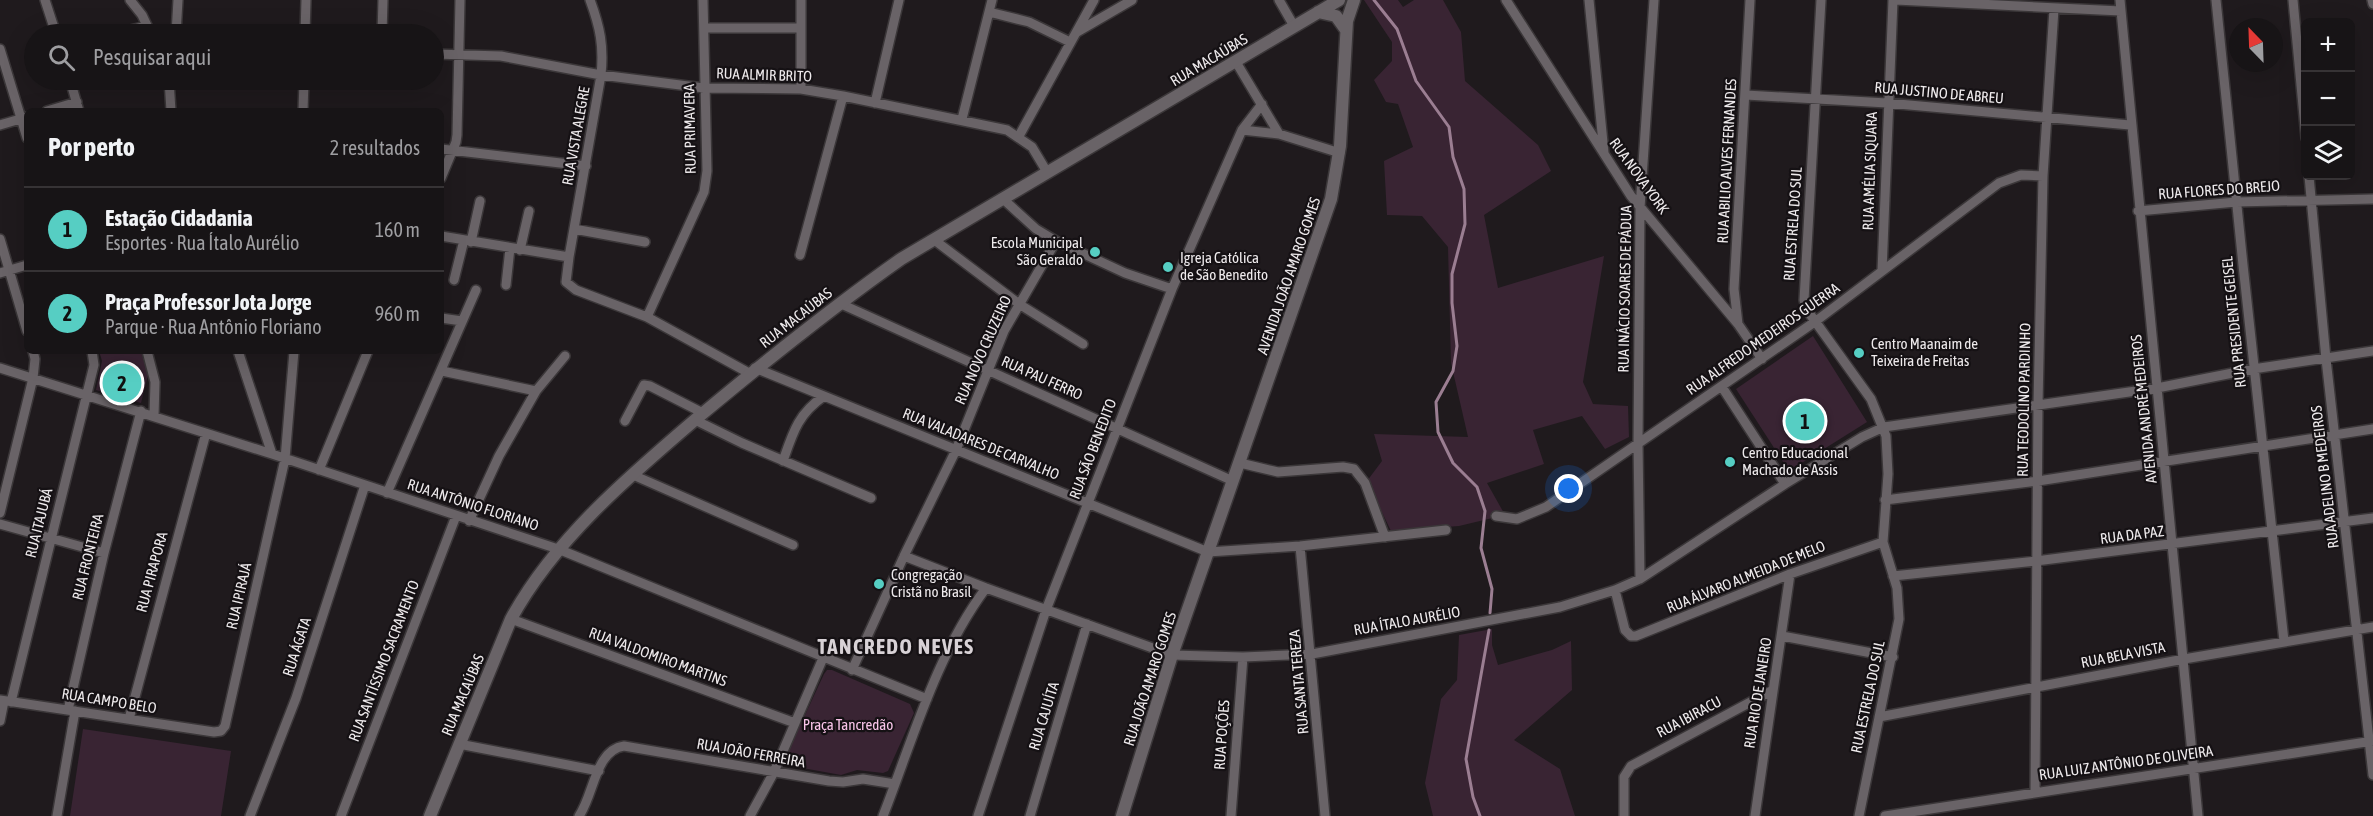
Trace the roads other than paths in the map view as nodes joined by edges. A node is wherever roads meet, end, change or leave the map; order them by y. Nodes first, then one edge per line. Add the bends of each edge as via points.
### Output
1 (45, 0) edge
2 (130, 0) edge
3 (178, 0) edge
4 (306, 0) edge
5 (383, 0) edge
6 (460, 0) edge
7 (590, 0) edge
8 (703, 0) edge
9 (801, 0) edge
10 (899, 0) edge
11 (992, 0) edge
12 (1094, 0) edge
13 (1132, 0) edge
14 (1279, 0) edge
15 (1339, 0) edge
16 (1354, 0) edge
17 (1506, 0) edge
18 (1589, 0) edge
19 (1654, 0) edge
20 (1750, 0) edge
21 (1821, 0) edge
22 (1894, 0) edge
23 (2120, 0) edge
24 (2216, 0) edge
25 (2293, 0) edge
26 (2054, 9) junction
27 (2121, 11) junction
28 (989, 12) junction
29 (1318, 12) junction
30 (53, 24) edge
31 (146, 24) edge
32 (177, 24) edge
33 (305, 24) edge
34 (382, 24) edge
35 (1294, 26) junction
36 (704, 28) junction
37 (801, 28) junction
38 (1346, 30) junction
39 (1076, 33) junction
40 (1070, 42) junction
41 (0, 49) edge
42 (444, 54) edge
43 (459, 54) junction
44 (1236, 62) junction
45 (601, 75) junction
46 (704, 88) junction
47 (801, 89) junction
48 (73, 90) edge
49 (170, 90) edge
50 (304, 90) edge
51 (1746, 95) junction
52 (843, 96) junction
53 (1817, 99) junction
54 (875, 103) junction
55 (1887, 103) junction
56 (1262, 104) junction
57 (78, 107) edge
58 (171, 108) edge
59 (303, 108) edge
60 (24, 117) edge
61 (2048, 117) junction
62 (962, 119) junction
63 (0, 124) edge
64 (2130, 125) junction
65 (2305, 126) edge
66 (1242, 130) junction
67 (1279, 134) junction
68 (1019, 136) junction
69 (444, 149) edge
70 (453, 149) junction
71 (1340, 153) junction
72 (1604, 157) junction
73 (586, 166) junction
74 (444, 171) edge
75 (1047, 172) junction
76 (2043, 176) junction
77 (2309, 180) edge
78 (1002, 198) junction
79 (2373, 199) edge
80 (2311, 200) junction
81 (480, 201) dead end
82 (2236, 202) junction
83 (1640, 208) junction
84 (529, 211) dead end
85 (2138, 211) junction
86 (574, 229) junction
87 (444, 237) edge
88 (0, 239) edge
89 (933, 239) junction
90 (467, 241) junction
91 (1056, 241) junction
92 (645, 242) dead end
93 (515, 249) junction
94 (800, 255) dead end
95 (569, 257) junction
96 (24, 266) edge
97 (5, 271) edge
98 (1882, 272) junction
99 (566, 278) joint
100 (454, 280) dead end
101 (506, 285) dead end
102 (1172, 289) junction
103 (476, 290) dead end
104 (839, 303) junction
105 (1019, 304) junction
106 (647, 317) junction
107 (444, 318) edge
108 (462, 321) junction
109 (1816, 321) junction
110 (24, 323) edge
111 (1738, 324) junction
112 (1083, 344) dead end
113 (2373, 351) edge
114 (34, 354) edge
115 (92, 354) edge
116 (148, 354) edge
117 (239, 354) edge
118 (294, 354) edge
119 (367, 354) edge
120 (565, 356) dead end
121 (1762, 359) junction
122 (2325, 359) junction
123 (0, 368) edge
124 (2253, 369) junction
125 (988, 370) junction
126 (442, 371) junction
127 (752, 371) junction
128 (33, 378) junction
129 (1722, 387) junction
130 (2157, 388) junction
131 (536, 391) junction
132 (86, 396) junction
133 (824, 396) junction
134 (2038, 404) junction
135 (141, 411) junction
136 (154, 416) junction
137 (699, 417) junction
138 (625, 421) dead end
139 (1884, 427) junction
140 (1117, 429) junction
141 (2373, 429) edge
142 (206, 433) junction
143 (2336, 435) junction
144 (1638, 444) junction
145 (2264, 446) junction
146 (956, 450) junction
147 (272, 454) junction
148 (285, 459) junction
149 (783, 461) junction
150 (2164, 461) junction
151 (1240, 463) junction
152 (319, 470) junction
153 (633, 475) junction
154 (1233, 481) junction
155 (2038, 481) junction
156 (1785, 484) junction
157 (365, 485) junction
158 (387, 492) junction
159 (871, 498) dead end
160 (1886, 500) junction
161 (1089, 503) junction
162 (0, 513) edge
163 (456, 516) junction
164 (1496, 516) dead end
165 (2373, 518) edge
166 (469, 520) junction
167 (2345, 522) junction
168 (0, 524) edge
169 (1446, 530) dead end
170 (2272, 532) junction
171 (1385, 537) junction
172 (51, 538) junction
173 (1883, 542) junction
174 (2173, 544) junction
175 (793, 545) dead end
176 (1300, 546) junction
177 (558, 549) junction
178 (104, 552) junction
179 (1208, 552) junction
180 (904, 556) junction
181 (2036, 561) junction
182 (1790, 574) junction
183 (1893, 576) junction
184 (1640, 579) junction
185 (986, 588) junction
186 (1615, 591) junction
187 (1046, 610) junction
188 (512, 619) junction
189 (1087, 624) junction
190 (2373, 627) edge
191 (2357, 629) junction
192 (1782, 636) junction
193 (2284, 641) junction
194 (1312, 654) junction
195 (1172, 655) junction
196 (1243, 657) junction
197 (1893, 657) junction
198 (822, 658) junction
199 (2184, 659) junction
200 (852, 670) junction
201 (2034, 687) junction
202 (1773, 690) junction
203 (927, 699) junction
204 (5, 701) edge
205 (72, 710) junction
206 (1879, 717) junction
207 (129, 719) junction
208 (0, 721) edge
209 (795, 723) junction
210 (214, 732) joint
211 (2371, 741) edge
212 (459, 744) junction
213 (2193, 768) junction
214 (599, 771) junction
215 (774, 771) junction
216 (2373, 776) edge
217 (895, 784) junction
218 (2035, 792) junction
219 (57, 816) edge
220 (250, 816) edge
221 (341, 816) edge
222 (430, 816) edge
223 (579, 816) edge
224 (750, 816) edge
225 (883, 816) edge
226 (978, 816) edge
227 (1030, 816) edge
228 (1122, 816) edge
229 (1231, 816) edge
230 (1325, 816) edge
231 (1624, 816) edge
232 (1755, 816) edge
233 (1859, 816) edge
234 (1885, 816) edge
235 (2198, 816) edge

1 - 30 street
2 - 31 street
3 - 32 street
4 - 33 street
5 - 34 street
6 - 43 street
7 - 45 street, RUA VISTA ALEGRE via 603,51
8 - 36 street, RUA PRIMAVERA
9 - 37 street
10 - 54 street
11 - 28 street
12 - 39 street
13 - 39 street
14 - 35 street
15 - 29 street, RUA MACAÚBAS
16 - 38 street, AVENIDA JOÃO AMARO GOMES
17 - 72 street, RUA NOVA YORK
18 - 72 street
19 - 83 street, RUA INÁCIO SOARES DE PÁDUA
20 - 51 street, RUA ABILIO ALVES FERNANDES
21 - 53 street, RUA ESTRELA DO SUL
22 - 26 street
22 - 55 street, RUA AMÉLIA SIQUARA
23 - 27 street, AVENIDA ANDRÉ MEDEIROS
24 - 82 street, RUA PRESIDENTE GEISEL
25 - 65 street
26 - 27 street
26 - 61 street, RUA TEODOLINO PARDINHO
27 - 64 street, AVENIDA ANDRÉ MEDEIROS
28 - 40 street via 1029,22
28 - 62 street
29 - 35 street, RUA MACAÚBAS
29 - 38 street via 1336,16
35 - 44 street, RUA MACAÚBAS
36 - 37 street
36 - 46 street, RUA PRIMAVERA
37 - 47 street
38 - 71 street, AVENIDA JOÃO AMARO GOMES
39 - 40 street
40 - 68 street
41 - 60 street
42 - 43 street, RUA ALMIR BRITO
43 - 45 street, RUA ALMIR BRITO via 501,56
43 - 70 street via 458,127
44 - 56 street
44 - 75 street, RUA MACAÚBAS
45 - 46 street, RUA ALMIR BRITO
45 - 73 street, RUA VISTA ALEGRE
46 - 47 street, RUA ALMIR BRITO
46 - 106 street, RUA PRIMAVERA via 704,192
47 - 52 street, RUA ALMIR BRITO
48 - 57 street
49 - 58 street
50 - 59 street
51 - 53 street, RUA JUSTINO DE ABREU
51 - 111 street, RUA ABILIO ALVES FERNANDES via 1734,289
52 - 54 street, RUA ALMIR BRITO
52 - 94 street
53 - 55 street, RUA JUSTINO DE ABREU
53 - 109 street, RUA ESTRELA DO SUL via 1803,290 1807,310
54 - 62 street, RUA ALMIR BRITO
55 - 61 street, RUA JUSTINO DE ABREU
55 - 98 street, RUA AMÉLIA SIQUARA
56 - 66 street, RUA SÃO BENEDITO
56 - 67 street
60 - 63 street
61 - 64 street, RUA JUSTINO DE ABREU
61 - 76 street, RUA TEODOLINO PARDINHO
62 - 68 street, RUA ALMIR BRITO
64 - 85 street, AVENIDA ANDRÉ MEDEIROS
66 - 67 street
66 - 102 street, RUA SÃO BENEDITO
67 - 71 street
68 - 75 street, RUA ALMIR BRITO via 1032,147
69 - 70 street
70 - 73 street
70 - 74 street
71 - 151 street, AVENIDA JOÃO AMARO GOMES via 1324,224
72 - 83 street, RUA NOVA YORK
73 - 86 street, RUA VISTA ALEGRE
75 - 78 street, RUA MACAÚBAS
76 - 98 street, RUA ALFREDO MEDEIROS GUERRA via 2021,175 1999,183
76 - 134 street, RUA TEODOLINO PARDINHO
77 - 80 street, RUA ADELINO B MEDEIROS
78 - 89 street, RUA MACAÚBAS
78 - 91 street via 1036,229
79 - 80 street, RUA FLORES DO BREJO
80 - 82 street, RUA FLORES DO BREJO
80 - 122 street, RUA ADELINO B MEDEIROS
81 - 90 street
82 - 85 street, RUA FLORES DO BREJO
82 - 124 street, RUA PRESIDENTE GEISEL
83 - 111 street, RUA NOVA YORK
83 - 144 street, RUA INÁCIO SOARES DE PÁDUA
84 - 93 street
85 - 130 street, AVENIDA ANDRÉ MEDEIROS
86 - 92 street
86 - 95 street, RUA VISTA ALEGRE
87 - 90 street
88 - 97 street
89 - 104 street, RUA MACAÚBAS
89 - 105 street
90 - 93 street
90 - 100 street
91 - 102 street via 1125,273
91 - 105 street, RUA NOVO CRUZEIRO
93 - 95 street
93 - 101 street
95 - 99 street, RUA VISTA ALEGRE
96 - 97 street
97 - 110 street
98 - 109 street, RUA ALFREDO MEDEIROS GUERRA
99 - 106 street, RUA VALADARES DE CARVALHO via 571,288
102 - 140 street, RUA SÃO BENEDITO
103 - 108 street
104 - 125 street, RUA PAU FERRO
104 - 127 street, RUA MACAÚBAS
105 - 112 street
105 - 125 street, RUA NOVO CRUZEIRO
106 - 127 street, RUA VALADARES DE CARVALHO
107 - 108 street
108 - 126 street
109 - 121 street, RUA ALFREDO MEDEIROS GUERRA
109 - 139 street, RUA ESTRELA DO SUL via 1871,399
111 - 121 street, RUA NOVA YORK
113 - 122 street, RUA ÍTALO AURÉLIO
114 - 128 street
115 - 132 street, RUA ITAJUBÁ via 94,365
116 - 136 street via 155,381
117 - 147 street
118 - 148 street, RUA IPIRAJÁ
119 - 152 street
120 - 131 street
121 - 129 street, RUA ALFREDO MEDEIROS GUERRA
122 - 124 street, RUA ÍTALO AURÉLIO
122 - 143 street, RUA ADELINO B MEDEIROS
123 - 128 street, RUA ANTÔNIO FLORIANO
124 - 130 street, RUA ÍTALO AURÉLIO
124 - 145 street, RUA PRESIDENTE GEISEL
125 - 140 street, RUA PAU FERRO
125 - 146 street, RUA NOVO CRUZEIRO
126 - 131 street
126 - 158 street
127 - 133 street, RUA VALADARES DE CARVALHO
127 - 137 street, RUA MACAÚBAS
128 - 132 street, RUA ANTÔNIO FLORIANO
128 - 162 street
129 - 144 street, RUA ALFREDO MEDEIROS GUERRA
129 - 156 street
130 - 134 street, RUA ÍTALO AURÉLIO
130 - 150 street, AVENIDA ANDRÉ MEDEIROS
131 - 166 street
132 - 135 street, RUA ANTÔNIO FLORIANO
132 - 172 street, RUA ITAJUBÁ
133 - 146 street, RUA VALADARES DE CARVALHO
133 - 149 street via 810,406 795,426
134 - 139 street, RUA ÍTALO AURÉLIO
134 - 155 street, RUA TEODOLINO PARDINHO
135 - 136 street, RUA ANTÔNIO FLORIANO
135 - 178 street, RUA FRONTEIRA
136 - 142 street, RUA ANTÔNIO FLORIANO
137 - 138 street via 644,385
137 - 149 street
137 - 153 street, RUA MACAÚBAS
139 - 156 street, RUA ÍTALO AURÉLIO
139 - 160 street, RUA ESTRELA DO SUL via 1888,450
140 - 154 street, RUA PAU FERRO
140 - 161 street, RUA SÃO BENEDITO
141 - 143 street
142 - 147 street, RUA ANTÔNIO FLORIANO
142 - 207 street, RUA PIRAPORA
143 - 145 street
143 - 167 street, RUA ADELINO B MEDEIROS
144 - 164 street, RUA ALFREDO MEDEIROS GUERRA via 1538,511 1518,519
144 - 184 street, RUA INÁCIO SOARES DE PÁDUA
145 - 150 street
145 - 170 street, RUA PRESIDENTE GEISEL
146 - 161 street, RUA VALADARES DE CARVALHO
146 - 180 street, RUA NOVO CRUZEIRO
147 - 148 street, RUA ANTÔNIO FLORIANO
148 - 152 street, RUA ANTÔNIO FLORIANO
148 - 210 street, RUA IPIRAJÁ via 228,718 221,731
149 - 159 street
150 - 155 street
150 - 174 street, AVENIDA ANDRÉ MEDEIROS
151 - 154 street, AVENIDA JOÃO AMARO GOMES
151 - 171 street via 1278,472 1354,469 1365,483
152 - 157 street, RUA ANTÔNIO FLORIANO
153 - 175 street
153 - 177 street, RUA MACAÚBAS
154 - 179 street, AVENIDA JOÃO AMARO GOMES
155 - 160 street
155 - 181 street, RUA TEODOLINO PARDINHO
156 - 184 street, RUA ÍTALO AURÉLIO
157 - 158 street, RUA ANTÔNIO FLORIANO
157 - 220 street, RUA ÁGATA via 296,698
158 - 163 street, RUA ANTÔNIO FLORIANO
160 - 173 street, RUA ESTRELA DO SUL
161 - 179 street, RUA VALADARES DE CARVALHO
161 - 187 street, RUA SÃO BENEDITO
163 - 166 street, RUA ANTÔNIO FLORIANO
163 - 221 street, RUA SANTÍSSIMO SACRAMENTO
165 - 167 street, RUA DA PAZ
166 - 177 street, RUA ANTÔNIO FLORIANO
167 - 170 street, RUA DA PAZ
167 - 191 street, RUA ADELINO B MEDEIROS
168 - 172 street
169 - 171 street, RUA VALADARES DE CARVALHO
170 - 174 street, RUA DA PAZ
170 - 193 street, RUA PRESIDENTE GEISEL
171 - 176 street, RUA VALADARES DE CARVALHO
172 - 178 street
172 - 204 street, RUA ITAJUBÁ
173 - 182 street, RUA ÁLVARO ALMEIDA DE MELO
173 - 183 street, RUA ESTRELA DO SUL
174 - 181 street, RUA DA PAZ
174 - 199 street, AVENIDA ANDRÉ MEDEIROS
176 - 179 street, RUA VALADARES DE CARVALHO
176 - 194 street, RUA SANTA TEREZA
177 - 188 street, RUA MACAÚBAS
177 - 198 street, RUA ANTÔNIO FLORIANO
178 - 205 street, RUA FRONTEIRA
179 - 195 street, RUA JOÃO AMARO GOMES
180 - 185 street, RUA ÍTALO AURÉLIO
180 - 200 street, RUA NOVO CRUZEIRO
181 - 183 street, RUA DA PAZ
181 - 201 street, RUA TEODOLINO PARDINHO
182 - 186 street, RUA ÁLVARO ALMEIDA DE MELO via 1636,636 1628,634 1624,627
182 - 192 street, RUA RIO DE JANEIRO
183 - 197 street, RUA ESTRELA DO SUL via 1899,603
184 - 186 street, RUA ÍTALO AURÉLIO
185 - 187 street, RUA ÍTALO AURÉLIO
185 - 203 street via 966,616
186 - 194 street, RUA ÍTALO AURÉLIO via 1560,607
187 - 189 street, RUA ÍTALO AURÉLIO
187 - 226 street, RUA SÃO BENEDITO
188 - 209 street, RUA VALDOMIRO MARTINS
188 - 212 street, RUA MACAÚBAS
189 - 195 street, RUA ÍTALO AURÉLIO
189 - 227 street, RUA CAJUÍTA
190 - 191 street, RUA BELA VISTA
191 - 193 street, RUA BELA VISTA
191 - 211 street, RUA ADELINO B MEDEIROS
192 - 197 street
192 - 202 street, RUA RIO DE JANEIRO
193 - 199 street, RUA BELA VISTA
194 - 196 street, RUA ÍTALO AURÉLIO
194 - 230 street, RUA SANTA TEREZA
195 - 196 street, RUA ÍTALO AURÉLIO
195 - 228 street, RUA JOÃO AMARO GOMES
196 - 229 street, RUA POÇÕES
197 - 206 street, RUA ESTRELA DO SUL
198 - 200 street, RUA ANTÔNIO FLORIANO
198 - 209 street
199 - 201 street, RUA BELA VISTA
199 - 213 street, AVENIDA ANDRÉ MEDEIROS
200 - 203 street, RUA ANTÔNIO FLORIANO
201 - 206 street, RUA BELA VISTA
201 - 218 street, RUA TEODOLINO PARDINHO
202 - 231 street, RUA IBIRACU via 1626,770
202 - 232 street, RUA RIO DE JANEIRO
203 - 217 street
204 - 205 street, RUA CAMPO BELO
204 - 208 street, RUA ITAJUBÁ
205 - 207 street, RUA CAMPO BELO
205 - 219 street, RUA FRONTEIRA
206 - 233 street, RUA ESTRELA DO SUL
207 - 210 street, RUA CAMPO BELO
209 - 215 street
211 - 213 street, RUA LUIZ ANTÔNIO DE OLIVEIRA
211 - 216 street, RUA ADELINO B MEDEIROS
212 - 214 street
212 - 222 street, RUA MACAÚBAS
213 - 218 street, RUA LUIZ ANTÔNIO DE OLIVEIRA
213 - 235 street, AVENIDA ANDRÉ MEDEIROS
214 - 215 street, RUA JOÃO FERREIRA via 605,756 624,746
214 - 223 street
215 - 217 street, RUA JOÃO FERREIRA via 829,781 863,779
215 - 224 street
217 - 225 street
218 - 234 street, RUA LUIZ ANTÔNIO DE OLIVEIRA

